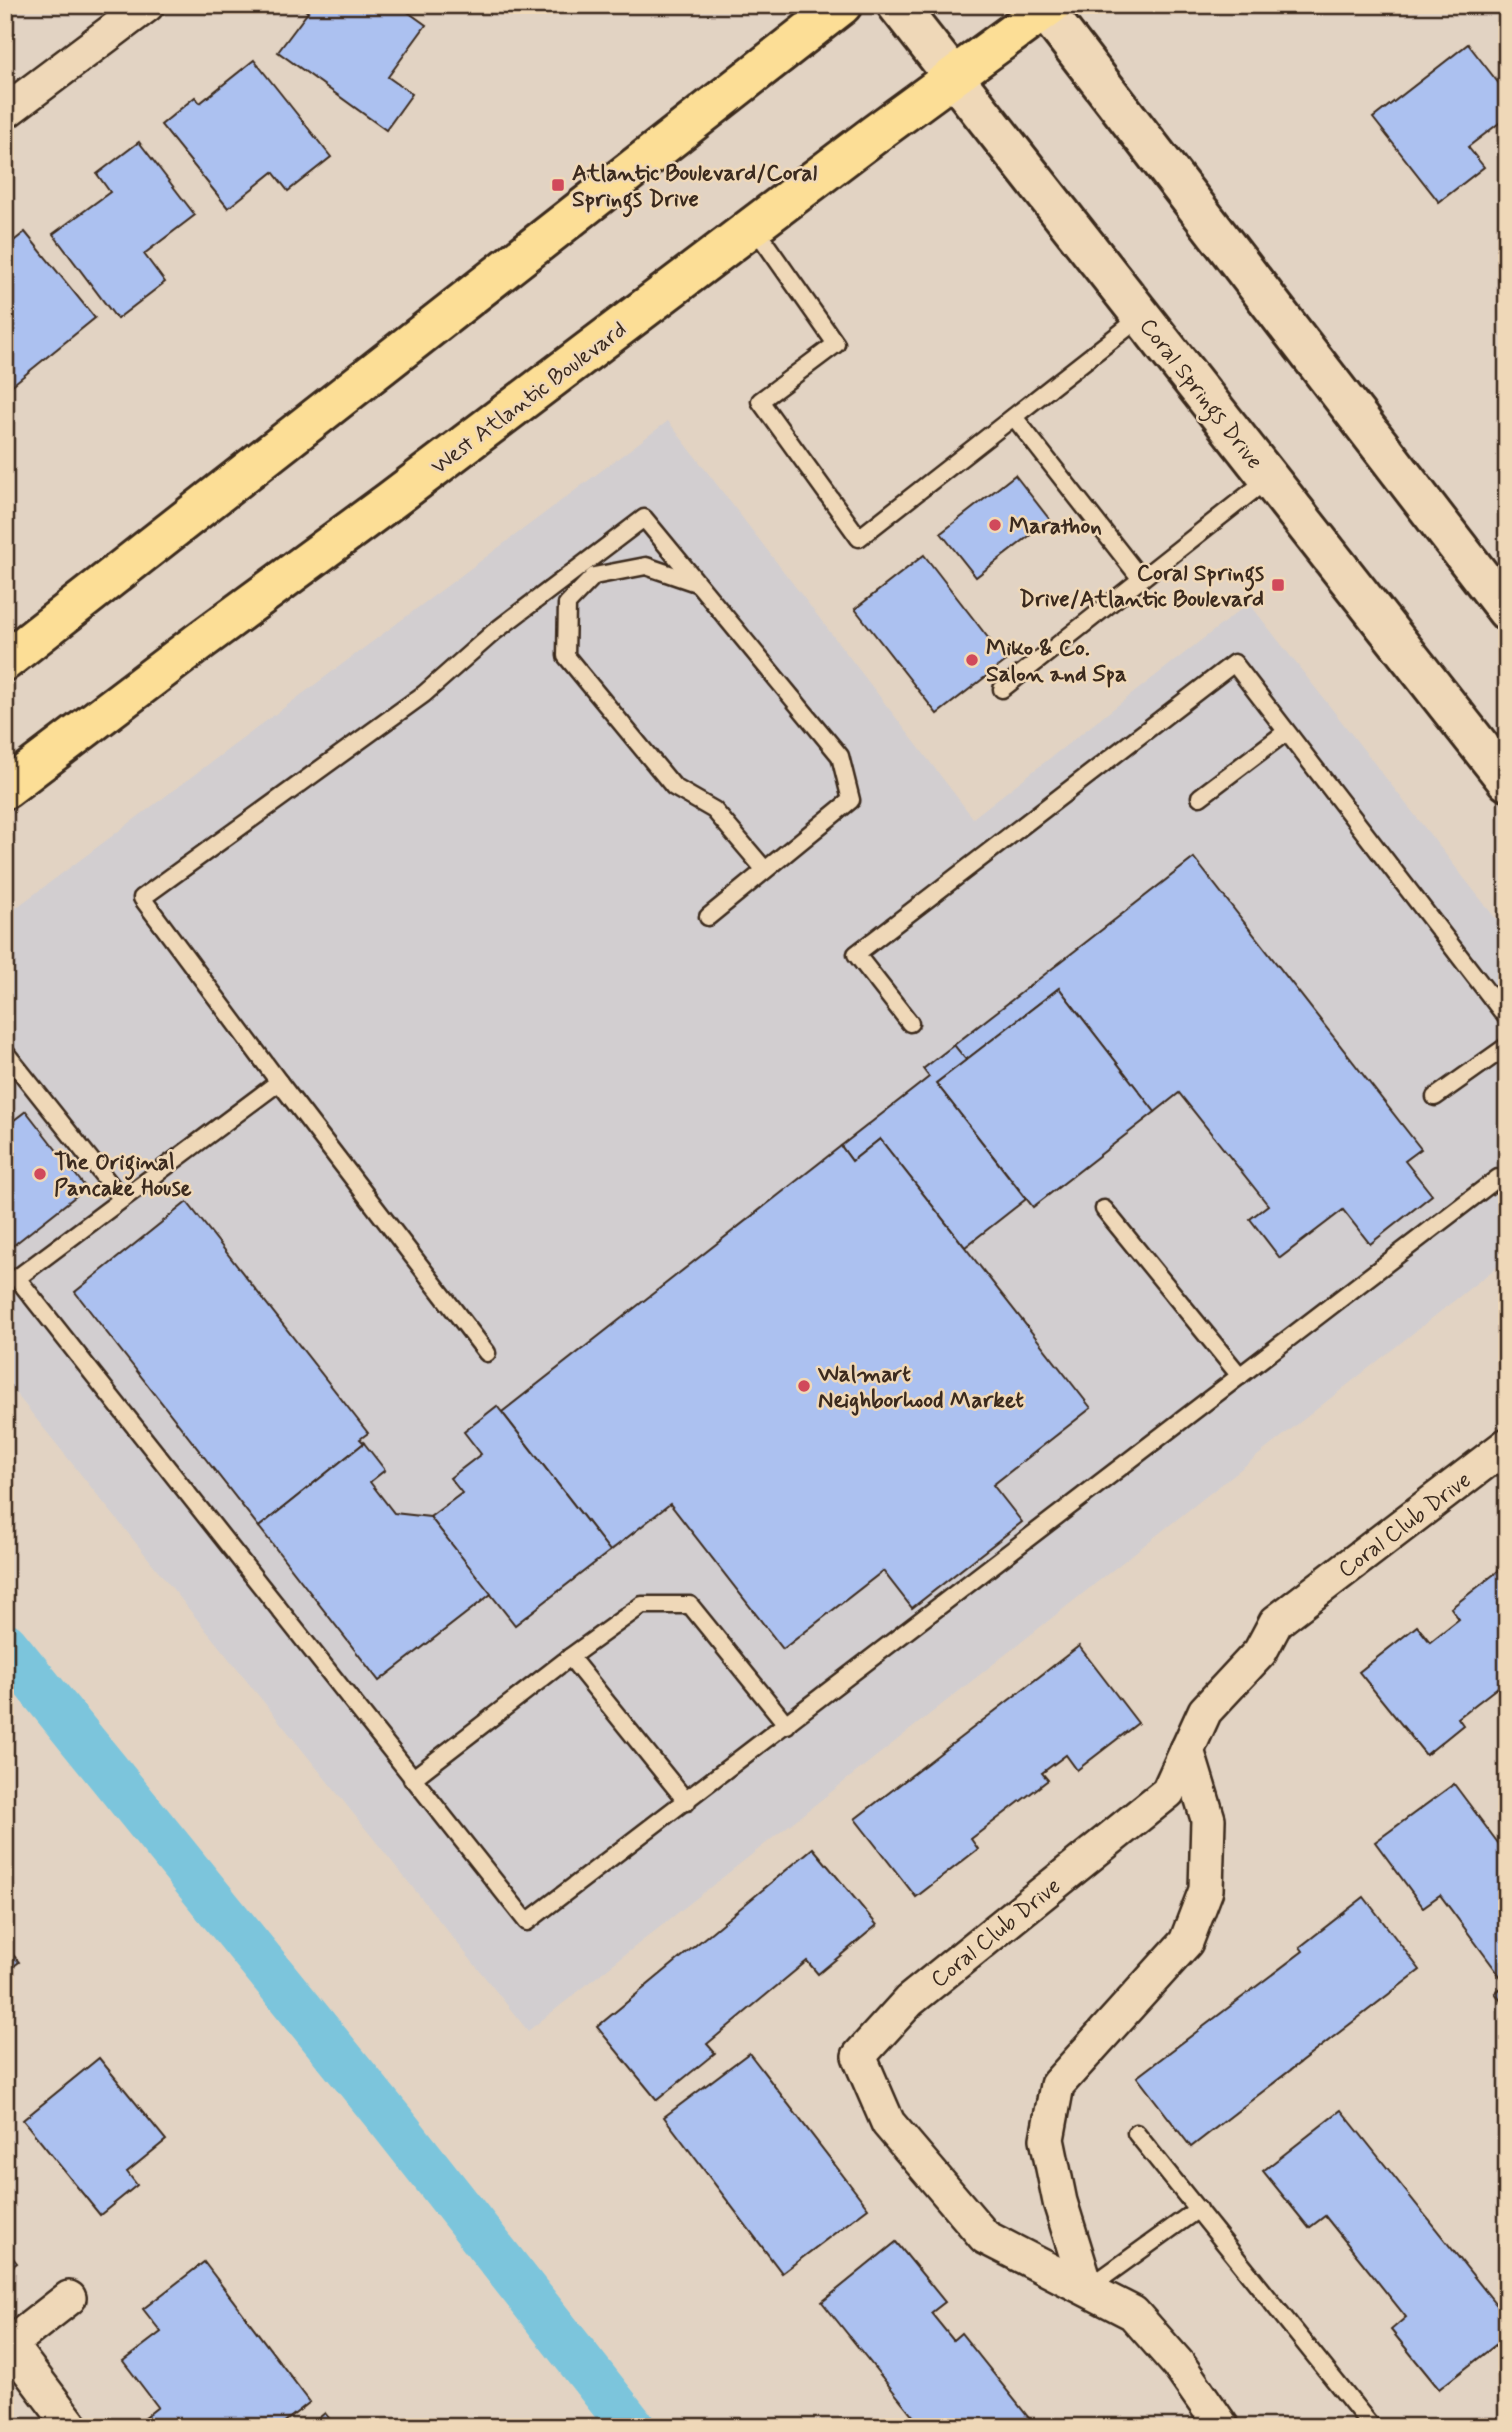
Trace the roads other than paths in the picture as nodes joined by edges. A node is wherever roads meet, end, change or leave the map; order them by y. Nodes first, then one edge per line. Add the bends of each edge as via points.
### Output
1 (147, 5) edge
2 (842, 5) edge
3 (898, 5) edge
4 (1045, 7) edge
5 (953, 76) junction
6 (5, 112) edge
7 (754, 227) junction
8 (1142, 316) junction
9 (1014, 417) junction
10 (1269, 478) junction
11 (1141, 579) junction
12 (698, 583) junction
13 (1507, 611) edge
14 (5, 661) edge
15 (1002, 689) dead end
16 (1286, 732) junction
17 (1507, 781) edge
18 (5, 789) edge
19 (1200, 797) dead end
20 (765, 870) junction
21 (708, 916) dead end
22 (1507, 1018) edge
23 (910, 1023) dead end
24 (1507, 1046) edge
25 (5, 1052) edge
26 (279, 1082) junction
27 (1435, 1097) dead end
28 (1498, 1178) dead end
29 (121, 1198) junction
30 (1104, 1209) dead end
31 (11, 1281) edge
32 (487, 1353) dead end
33 (1240, 1376) junction
34 (1507, 1446) edge
35 (570, 1657) junction
36 (787, 1725) junction
37 (1187, 1751) junction
38 (412, 1779) junction
39 (687, 1802) junction
40 (1136, 2133) dead end
41 (1198, 2209) junction
42 (1087, 2289) junction
43 (69, 2298) dead end
44 (7, 2346) edge
45 (72, 2427) edge
46 (1222, 2427) edge
47 (1372, 2427) edge

1 - 6 street
2 - 14 main road
3 - 5 main road, Coral Springs Drive
4 - 5 main road, West Atlantic Boulevard
4 - 13 main road
5 - 7 main road, West Atlantic Boulevard
5 - 8 main road, Coral Springs Drive
7 - 9 lane via 836,344 760,401 859,538
7 - 18 main road, West Atlantic Boulevard
8 - 9 lane
8 - 10 main road, Coral Springs Drive
9 - 11 lane
10 - 11 lane
10 - 17 main road, Coral Springs Drive
11 - 15 lane
12 - 20 lane via 840,756 851,800
12 - 20 lane via 646,566 594,576 567,604 566,656 674,787 713,810
12 - 26 lane via 644,518 494,632 425,694 142,898
16 - 19 lane
16 - 22 lane
16 - 23 lane via 1234,663 856,954
20 - 21 lane
24 - 27 lane
25 - 29 lane
26 - 29 lane
26 - 32 lane
28 - 33 lane
29 - 31 lane
30 - 33 lane
31 - 38 lane
33 - 36 lane
34 - 37 street, Coral Club Drive via 1276,1622 1260,1652 1205,1711
35 - 36 lane via 642,1605 690,1605
35 - 38 lane
35 - 39 lane
36 - 39 lane
37 - 42 street via 1208,1819 1206,1890 1186,1942 1058,2085 1047,2139 1060,2202
37 - 42 street, Coral Club Drive via 1168,1792 909,2001 859,2056 888,2123 985,2237
38 - 39 lane via 527,1922
40 - 41 lane
41 - 42 lane
41 - 47 lane
42 - 46 street, Coral Club Drive via 1133,2313 1178,2364
43 - 44 street
44 - 45 street

